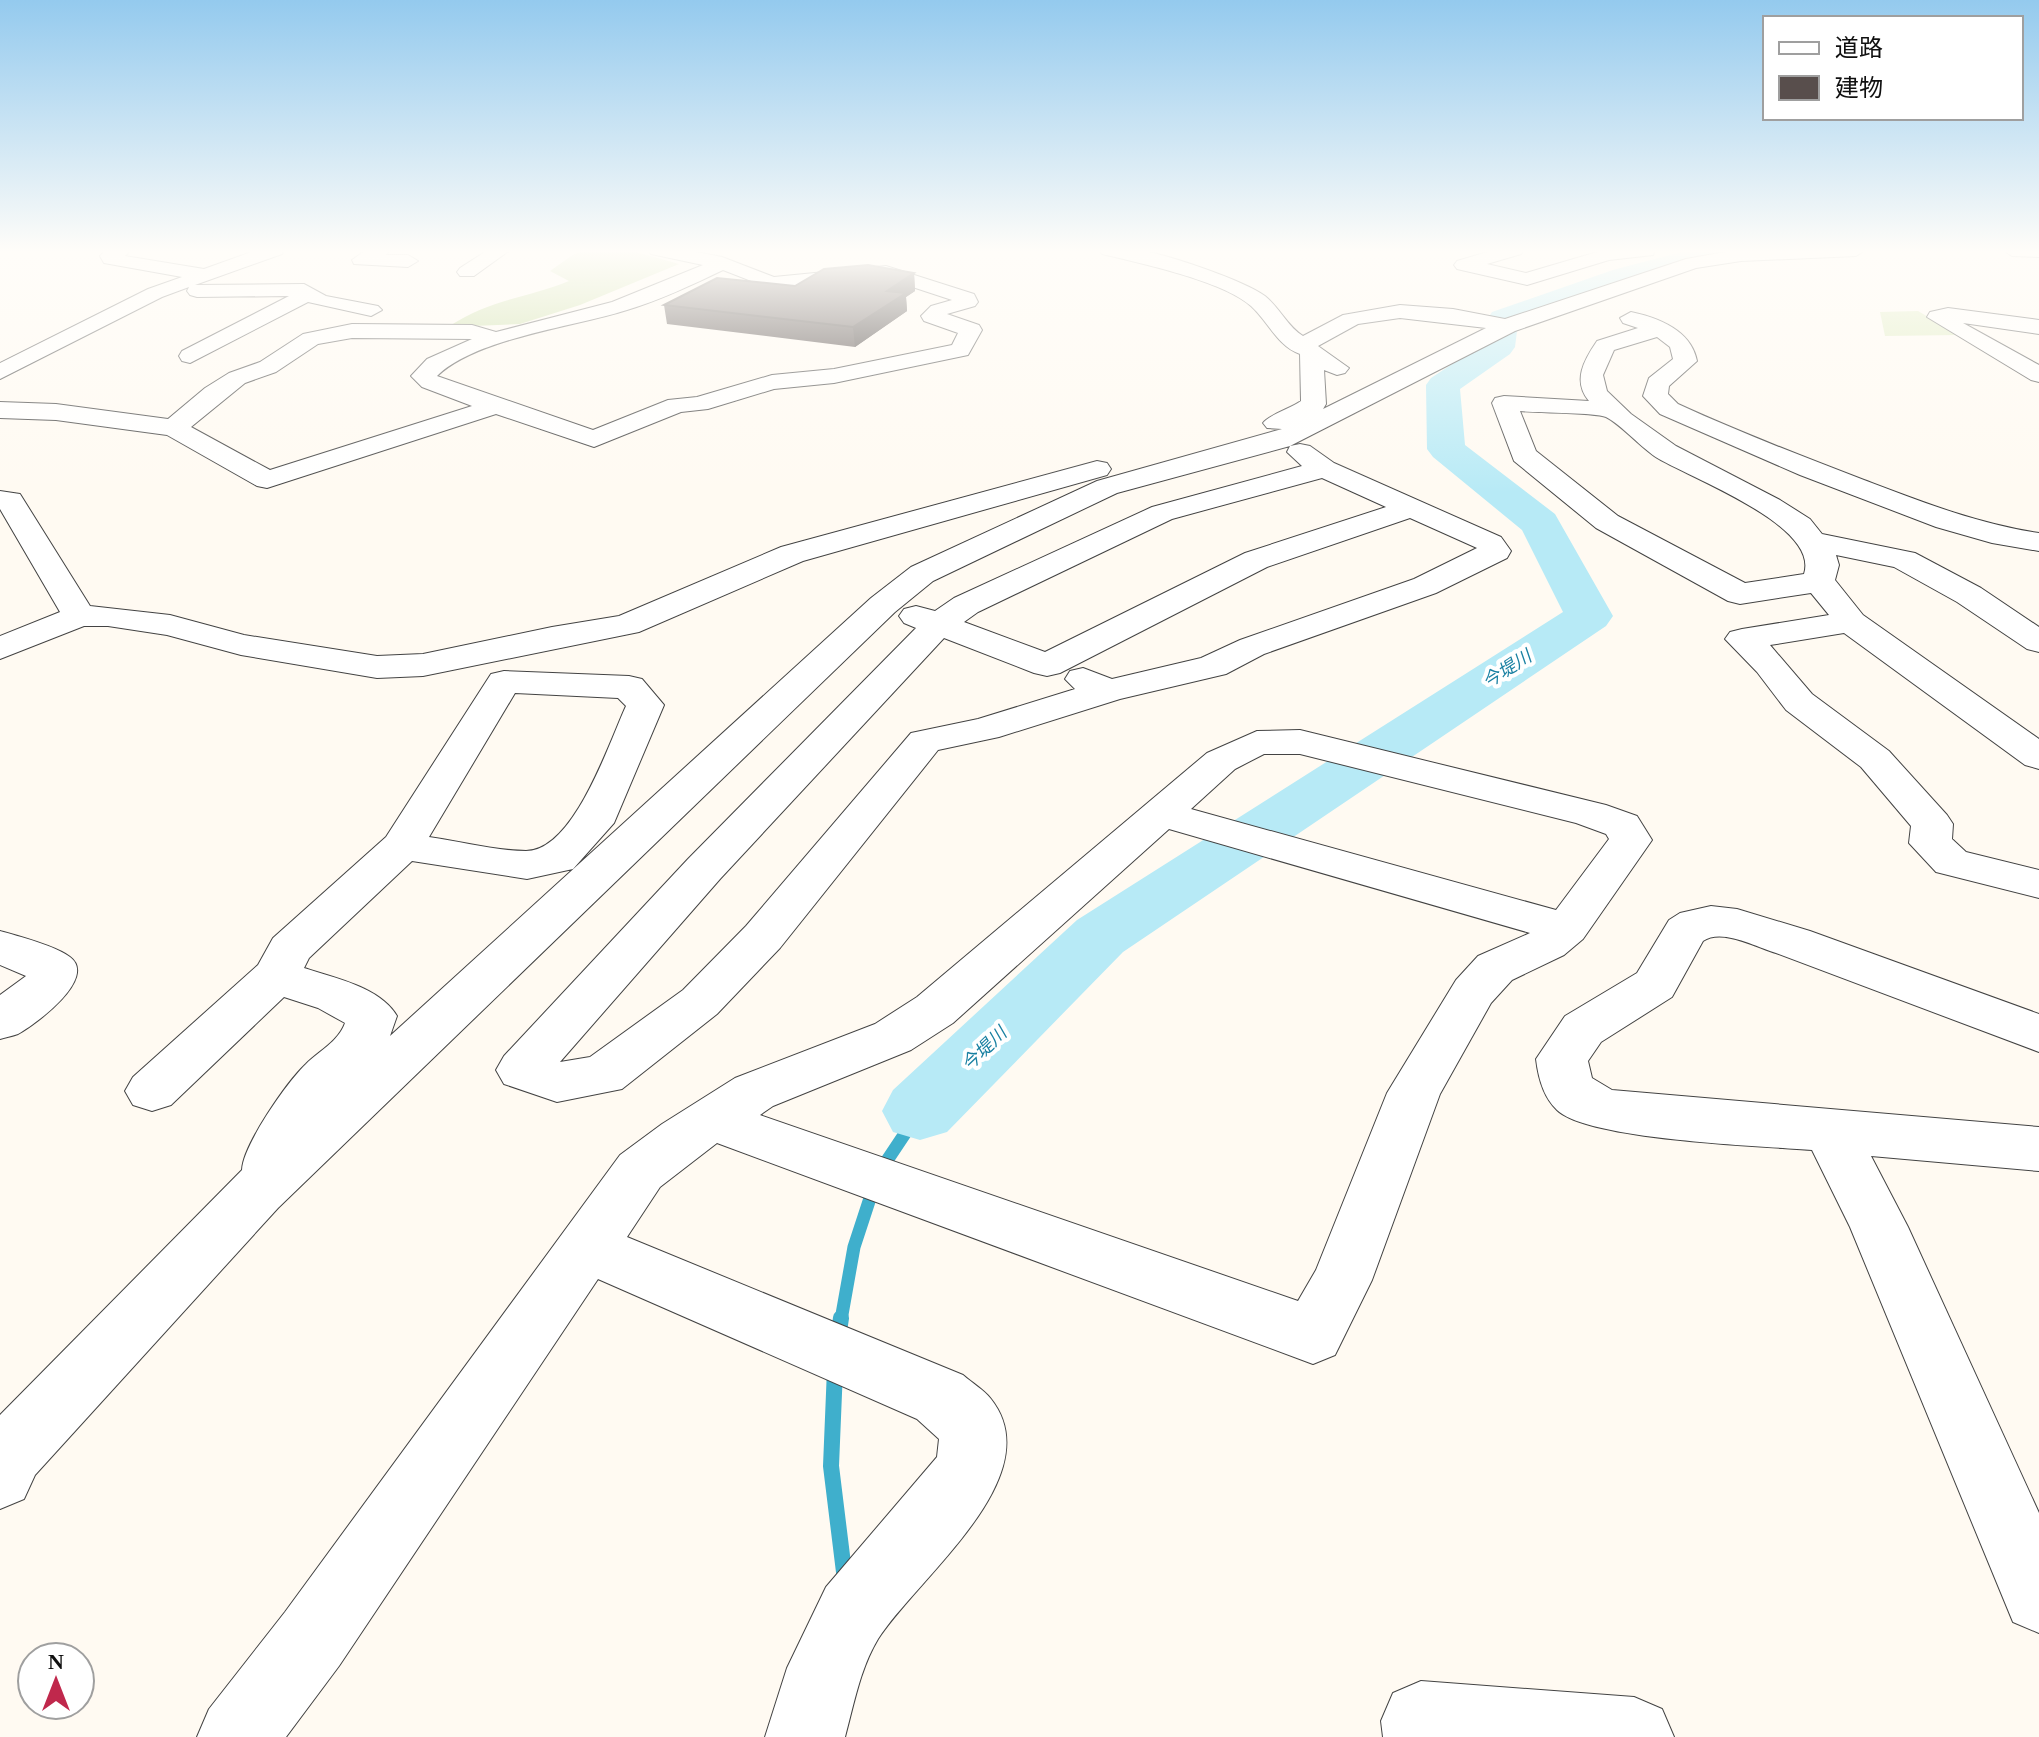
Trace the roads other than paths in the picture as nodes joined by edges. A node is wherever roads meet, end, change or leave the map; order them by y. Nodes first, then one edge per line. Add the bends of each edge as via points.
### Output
1 (79, 331) edge
2 (238, 331) edge
3 (352, 331) edge
4 (359, 331) edge
5 (526, 331) edge
6 (970, 331) edge
7 (1283, 331) edge
8 (1327, 331) edge
9 (1497, 331) edge
10 (1650, 331) edge
11 (1661, 331) edge
12 (1962, 331) edge
13 (494, 338) junction
14 (1307, 350) junction
15 (190, 356) dead end
16 (2, 370) edge
17 (2039, 375) edge
18 (1378, 390) junction
19 (496, 406) junction
20 (0, 410) edge
21 (1612, 410) junction
22 (174, 428) junction
23 (1281, 440) junction
24 (1324, 469) junction
25 (0, 500) edge
26 (1412, 508) junction
27 (1812, 541) junction
28 (2039, 542) edge
29 (1818, 582) junction
30 (883, 605) junction
31 (79, 616) junction
32 (1851, 622) junction
33 (939, 624) junction
34 (2039, 642) edge
35 (0, 649) edge
36 (1047, 665) junction
37 (1108, 691) junction
38 (2039, 757) edge
39 (1162, 814) junction
40 (402, 846) junction
41 (2039, 884) edge
42 (1567, 928) junction
43 (0, 947) edge
44 (276, 976) junction
45 (0, 1021) edge
46 (2039, 1034) edge
47 (152, 1091) dead end
48 (713, 1120) junction
49 (1831, 1133) junction
50 (2039, 1149) edge
51 (258, 1191) junction
52 (587, 1247) junction
53 (0, 1475) edge
54 (2039, 1596) edge
55 (237, 1737) edge
56 (805, 1737) edge
57 (1423, 1737) edge
58 (1634, 1737) edge

1 - 16 street
2 - 15 street
3 - 22 street via 311,339 268,367 237,378
4 - 13 street via 472,332
5 - 13 street
6 - 19 street via 960,350 834,376 772,382 699,404 677,405 594,439
7 - 14 street
8 - 14 street
9 - 18 street
10 - 21 street via 1618,339 1596,358 1591,375 1595,393
11 - 28 street via 1680,343 1686,356 1657,383 1655,396 1669,409 1941,519
12 - 17 street
13 - 19 street via 431,367 423,376
14 - 18 street
14 - 31 street via 1314,404 1293,418 792,554 627,625 423,665 377,667 241,645 170,625
18 - 23 street
19 - 22 street via 267,480
20 - 22 street
21 - 27 street via 1666,452 1770,506
21 - 29 street via 1504,403 1524,455 1607,522 1740,594
23 - 24 street
23 - 30 street via 1107,487 922,574
24 - 26 street
24 - 33 street via 1162,513 966,605
25 - 31 street via 10,500
26 - 36 street via 1256,560
26 - 37 street via 1490,543 1496,551 1425,586 1252,647 1213,666
27 - 29 street via 1823,565
27 - 34 street via 1904,560
29 - 32 street
30 - 33 street
30 - 51 street
31 - 35 street
32 - 38 street
32 - 41 street via 1742,639 1799,702 1875,759 1932,824 1930,843 1951,862
33 - 36 street
33 - 37 street via 704,869 522,1070 557,1082 603,1075 700,1002 763,937 925,741 985,729
36 - 37 street
39 - 42 street
39 - 42 street via 1241,748 1285,740 1615,821 1631,840
39 - 48 street via 935,1010 893,1037 754,1092
40 - 40 street via 504,682 629,687 645,705 593,823 558,859 527,865
40 - 44 street via 290,949
42 - 48 street via 1547,944 1495,968 1473,992 1414,1093 1342,1280 1313,1335
43 - 45 street via 54,969 52,981
44 - 47 street
44 - 51 street via 335,996 372,1016 352,1057 317,1085 294,1115
46 - 49 street via 1793,942 1711,921 1685,931 1655,985 1583,1029 1562,1059 1564,1080 1572,1093 1584,1103 1612,1111
48 - 52 street via 640,1171
49 - 50 street
49 - 54 street via 1879,1227
51 - 53 street via 11,1452
52 - 55 street via 312,1639
52 - 56 street via 940,1397 968,1422 974,1446 966,1476 852,1613 825,1668
57 - 58 street via 1421,1721

